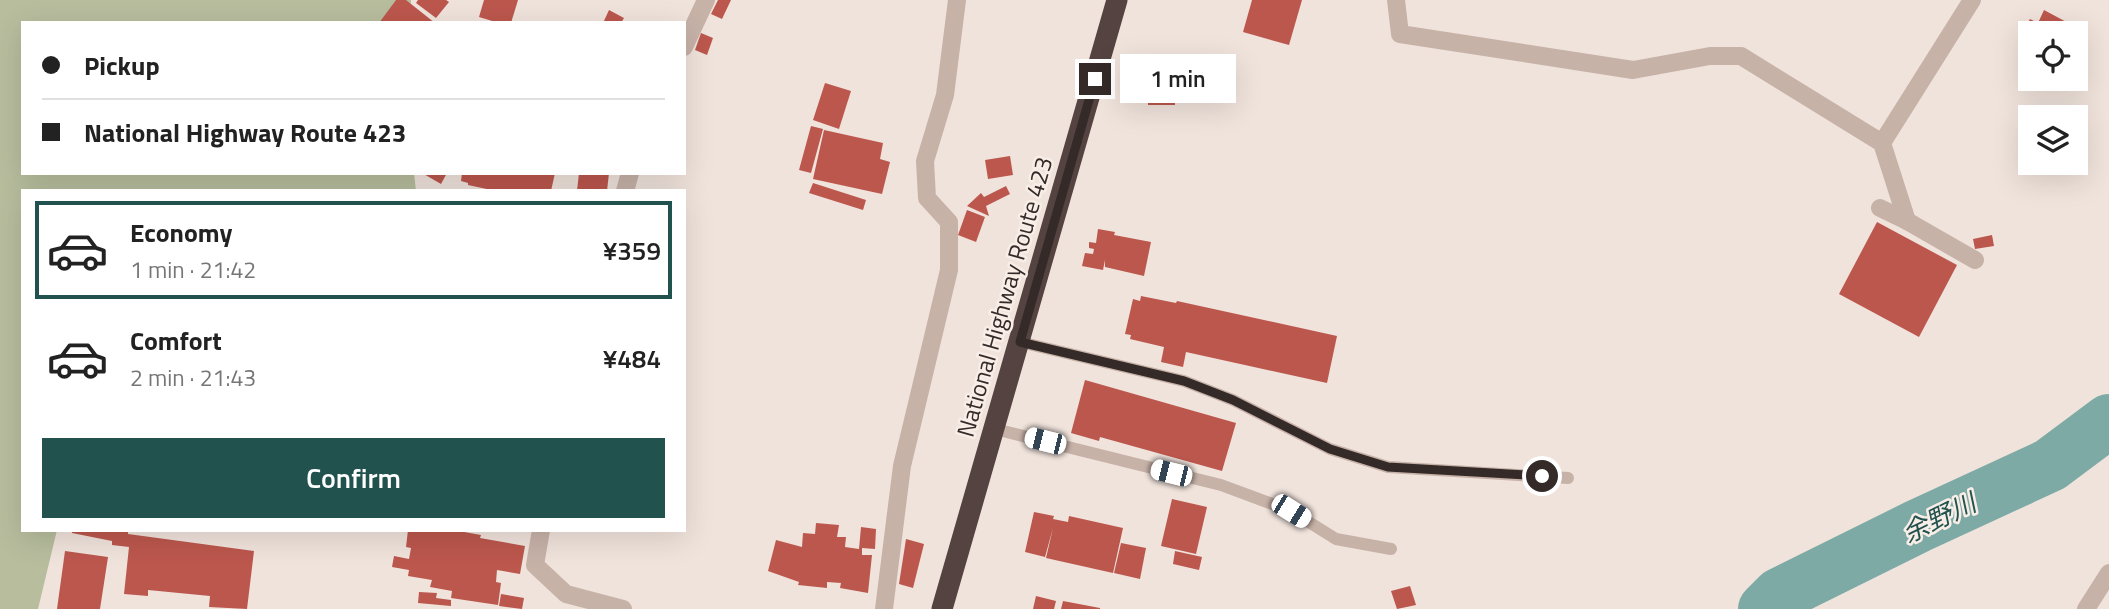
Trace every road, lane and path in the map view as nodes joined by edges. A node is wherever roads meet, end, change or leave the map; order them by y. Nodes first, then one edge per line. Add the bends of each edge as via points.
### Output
1 (706, 0) edge
2 (957, 0) edge
3 (1117, 0) edge
4 (1396, 0) edge
5 (1972, 0) edge
6 (686, 43) edge
7 (1882, 143) junction
8 (1880, 208) dead end
9 (1907, 221) junction
10 (1975, 260) dead end
11 (1020, 342) junction
12 (995, 429) junction
13 (1568, 478) dead end
14 (541, 532) edge
15 (1391, 549) dead end
16 (2109, 573) edge
17 (623, 609) edge
18 (884, 609) edge
19 (942, 609) edge
20 (2086, 609) edge

1 - 6 street
2 - 18 street via 944,94 925,161 927,198 949,222 949,270 902,466
3 - 11 highway, National Highway Route 423
4 - 7 street via 1400,34 1633,70 1710,56 1741,56
5 - 7 street
7 - 9 street
8 - 9 street
9 - 10 street
11 - 12 highway, National Highway Route 423
11 - 13 lane via 1184,381 1330,449 1388,467
12 - 15 lane via 1221,485 1291,511 1336,539
12 - 19 highway, National Highway Route 423
14 - 17 street via 535,565 566,594
16 - 20 street

